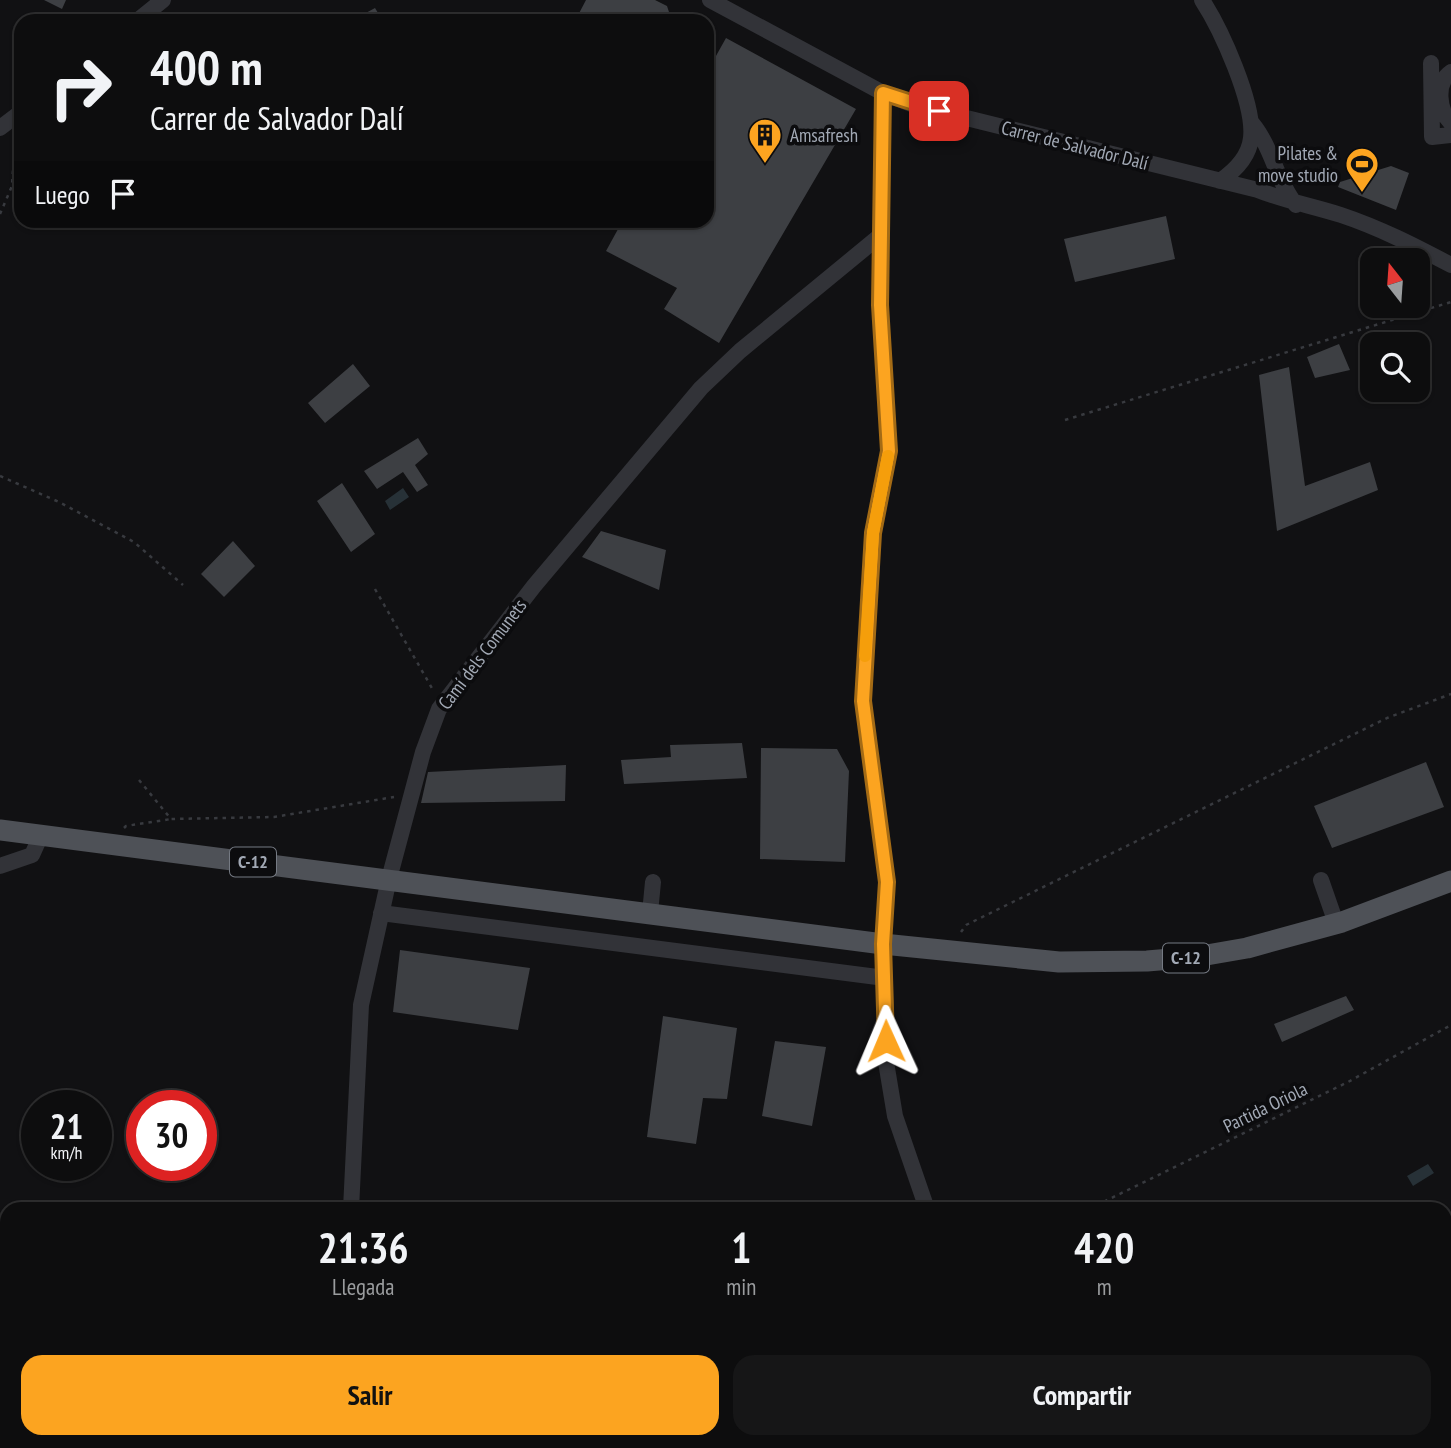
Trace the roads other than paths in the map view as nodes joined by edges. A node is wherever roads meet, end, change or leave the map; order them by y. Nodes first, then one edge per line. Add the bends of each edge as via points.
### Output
1 (163, 0) edge
2 (710, 0) edge
3 (1202, 0) edge
4 (145, 14) edge
5 (1431, 63) dead end
6 (1449, 75) edge
7 (883, 93) junction
8 (1252, 123) junction
9 (1451, 123) edge
10 (1451, 135) edge
11 (1220, 181) junction
12 (1296, 205) junction
13 (881, 235) junction
14 (1451, 265) edge
15 (0, 830) edge
16 (41, 835) junction
17 (0, 866) edge
18 (389, 879) junction
19 (1321, 880) dead end
20 (1451, 881) edge
21 (653, 882) dead end
22 (381, 913) junction
23 (650, 913) junction
24 (1336, 923) junction
25 (883, 944) junction
26 (885, 978) junction
27 (351, 1202) edge
28 (925, 1202) edge

1 - 4 street
2 - 7 street, Carrer de Salvador Dalí
3 - 8 street via 1238,75
5 - 10 street via 1432,137
6 - 9 street via 1440,88
7 - 11 street, Carrer de Salvador Dalí
7 - 13 street
8 - 11 street via 1247,153 1234,172
8 - 12 street
11 - 12 street, Carrer de Salvador Dalí
12 - 14 street, Carrer de Salvador Dalí via 1320,208 1391,234
13 - 18 street, Camí dels Comunets via 701,388 534,586 442,705 423,752
13 - 25 street via 880,305 889,451 873,533 863,701 887,882
15 - 16 main road, C-12
16 - 17 street via 32,855
16 - 18 main road, C-12
18 - 22 street, Camí dels Comunets
18 - 23 main road, C-12
19 - 24 street
20 - 24 main road, C-12
21 - 23 street
22 - 26 street
22 - 27 street, Camí dels Comunets via 361,1005
23 - 25 main road, C-12
24 - 25 main road, C-12 via 1247,948 1159,960 1059,962
25 - 26 street
26 - 28 street via 886,1062 895,1116

